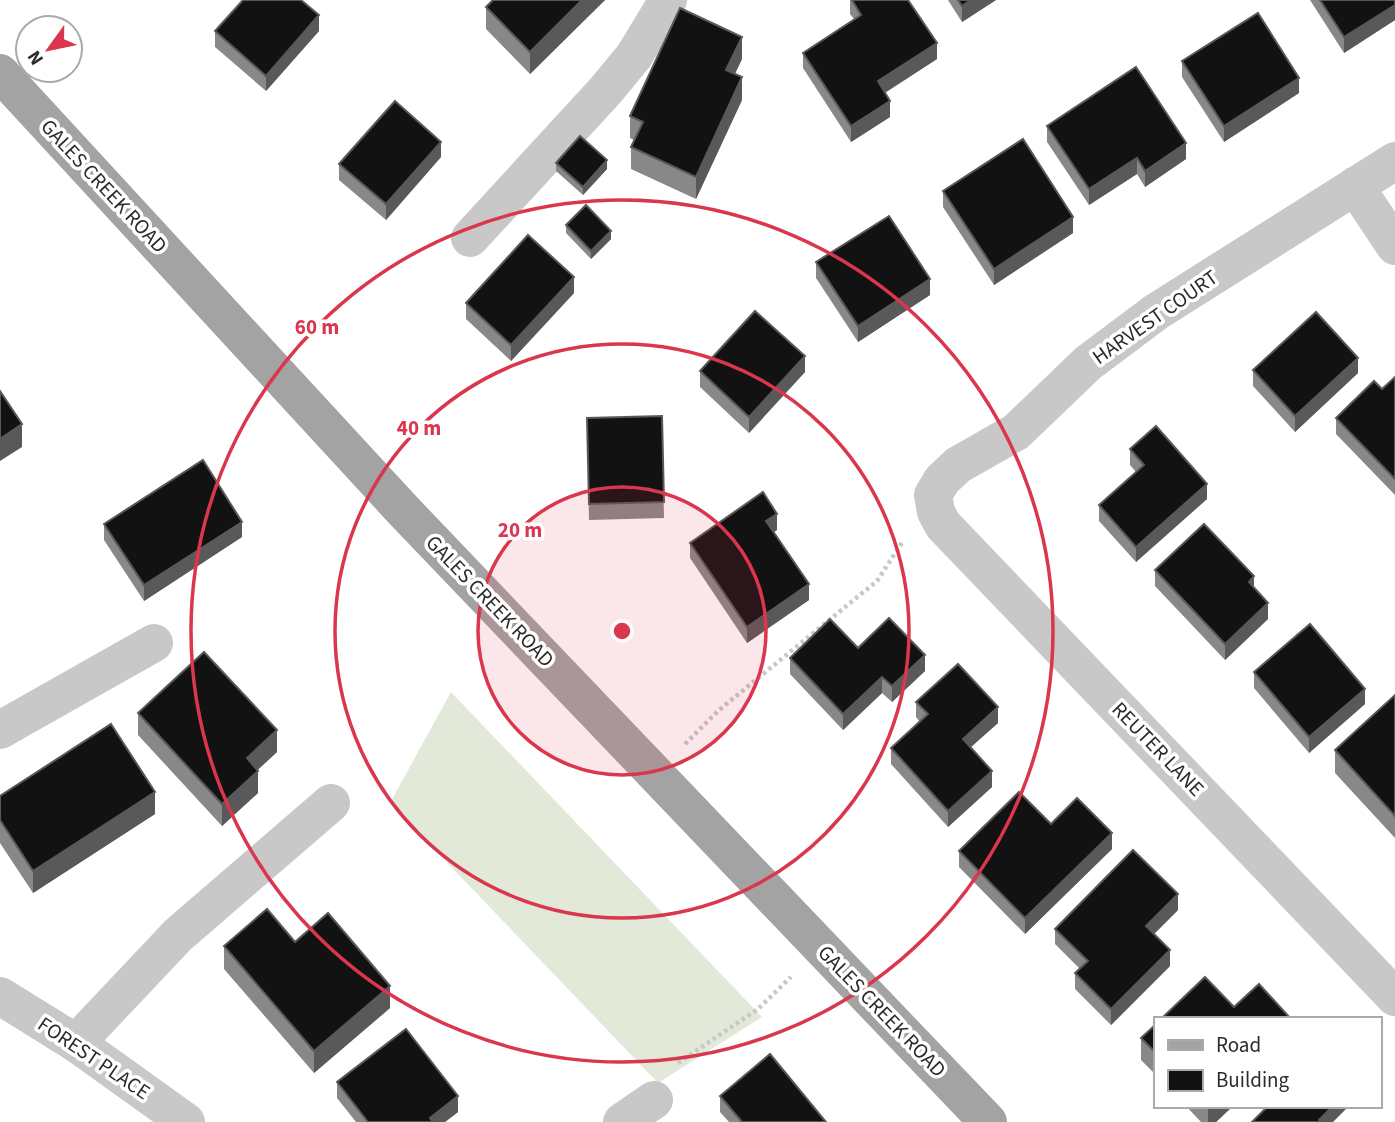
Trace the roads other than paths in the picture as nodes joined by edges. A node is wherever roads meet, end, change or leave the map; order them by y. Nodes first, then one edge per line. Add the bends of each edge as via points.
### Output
1 (668, 0) edge
2 (0, 73) edge
3 (1395, 161) edge
4 (1354, 186) junction
5 (470, 237) dead end
6 (1395, 246) edge
7 (933, 495) joint
8 (153, 643) dead end
9 (0, 730) edge
10 (331, 803) dead end
11 (0, 996) edge
12 (1395, 997) edge
13 (76, 1043) junction
14 (654, 1100) road end
15 (186, 1122) edge
16 (622, 1122) edge
17 (988, 1122) edge

1 - 5 street via 634,56 606,90
2 - 17 main road, GALES CREEK ROAD via 401,508
3 - 4 street, HARVEST COURT
4 - 6 street
4 - 7 street, HARVEST COURT via 1156,312 1088,363 1016,432 958,465
7 - 12 street, REUTER LANE via 943,524
8 - 9 street
10 - 13 street via 178,935
11 - 13 street, FOREST PLACE
13 - 15 street, FOREST PLACE
14 - 16 street

